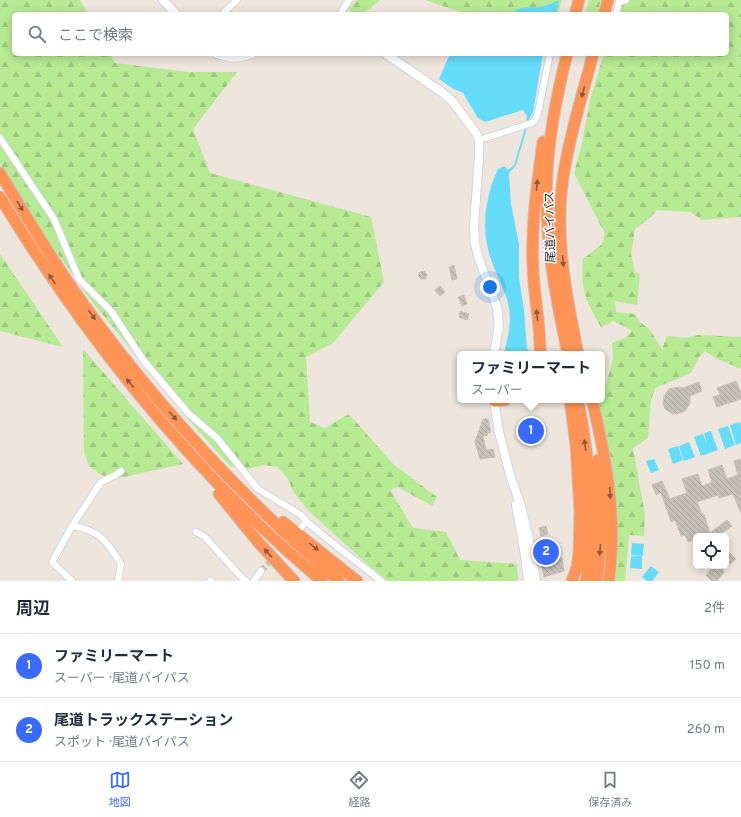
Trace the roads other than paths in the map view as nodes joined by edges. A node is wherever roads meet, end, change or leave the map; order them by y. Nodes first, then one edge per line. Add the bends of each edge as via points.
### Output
1 (163, 0) edge
2 (237, 0) edge
3 (349, 0) edge
4 (580, 0) edge
5 (608, 0) edge
6 (626, 0) edge
7 (174, 12) edge
8 (224, 12) edge
9 (341, 12) edge
10 (577, 12) edge
11 (605, 12) edge
12 (617, 12) edge
13 (223, 56) edge
14 (246, 56) edge
15 (389, 56) edge
16 (550, 56) edge
17 (563, 56) edge
18 (567, 56) edge
19 (593, 56) edge
20 (0, 138) edge
21 (479, 140) junction
22 (0, 173) edge
23 (547, 174) junction
24 (0, 197) edge
25 (494, 351) edge
26 (540, 351) edge
27 (561, 351) edge
28 (567, 351) edge
29 (578, 351) edge
30 (498, 403) edge
31 (570, 403) edge
32 (578, 403) edge
33 (589, 403) edge
34 (593, 403) edge
35 (201, 448) junction
36 (191, 456) junction
37 (122, 471) dead end
38 (510, 475) junction
39 (306, 521) junction
40 (72, 526) junction
41 (301, 528) dead end
42 (196, 532) dead end
43 (260, 571) tunnel mouth
44 (72, 581) edge
45 (118, 581) edge
46 (246, 581) edge
47 (254, 581) edge
48 (294, 581) edge
49 (322, 581) edge
50 (339, 581) edge
51 (357, 581) edge
52 (381, 581) edge
53 (528, 581) edge
54 (536, 581) edge
55 (572, 581) edge
56 (586, 581) edge
57 (597, 581) edge
58 (609, 581) edge

1 - 7 street
2 - 8 street
3 - 9 street
4 - 10 highway
5 - 11 highway
6 - 12 street via 620,2
13 - 14 street
15 - 21 street via 453,102
16 - 21 street via 537,117 532,123
26 -> 17 highway via 533,269 535,206 543,141
18 - 23 highway, 尾道バイパス via 554,115
19 -> 29 highway, 尾道バイパス via 566,160 561,192 560,237 563,268
20 - 39 street via 54,219 79,280 111,311 144,361 189,414 217,438 258,489 301,515
21 - 25 street via 475,244 497,307 498,325
22 -> 35 highway via 80,298 126,360
23 - 27 highway via 544,204 545,254 547,278
23 - 28 highway, 尾道バイパス via 551,259
36 -> 24 highway via 117,367 70,305
30 - 38 street via 499,432
31 - 55 highway via 580,512 579,552
56 -> 32 highway via 590,549 590,498 587,455
33 -> 57 highway via 601,497 602,525
34 -> 58 highway via 609,486 612,549
35 - 50 highway via 256,505
35 -> 51 highway via 275,515
48 -> 36 highway via 235,515
36 - 49 highway via 247,514
37 - 40 street via 101,482
38 - 53 street
38 - 54 street via 528,534
39 - 41 street
39 - 52 street
40 - 44 street via 52,562
40 - 45 street via 86,528 102,538 121,564
42 - 46 street via 205,537
43 - 47 street

